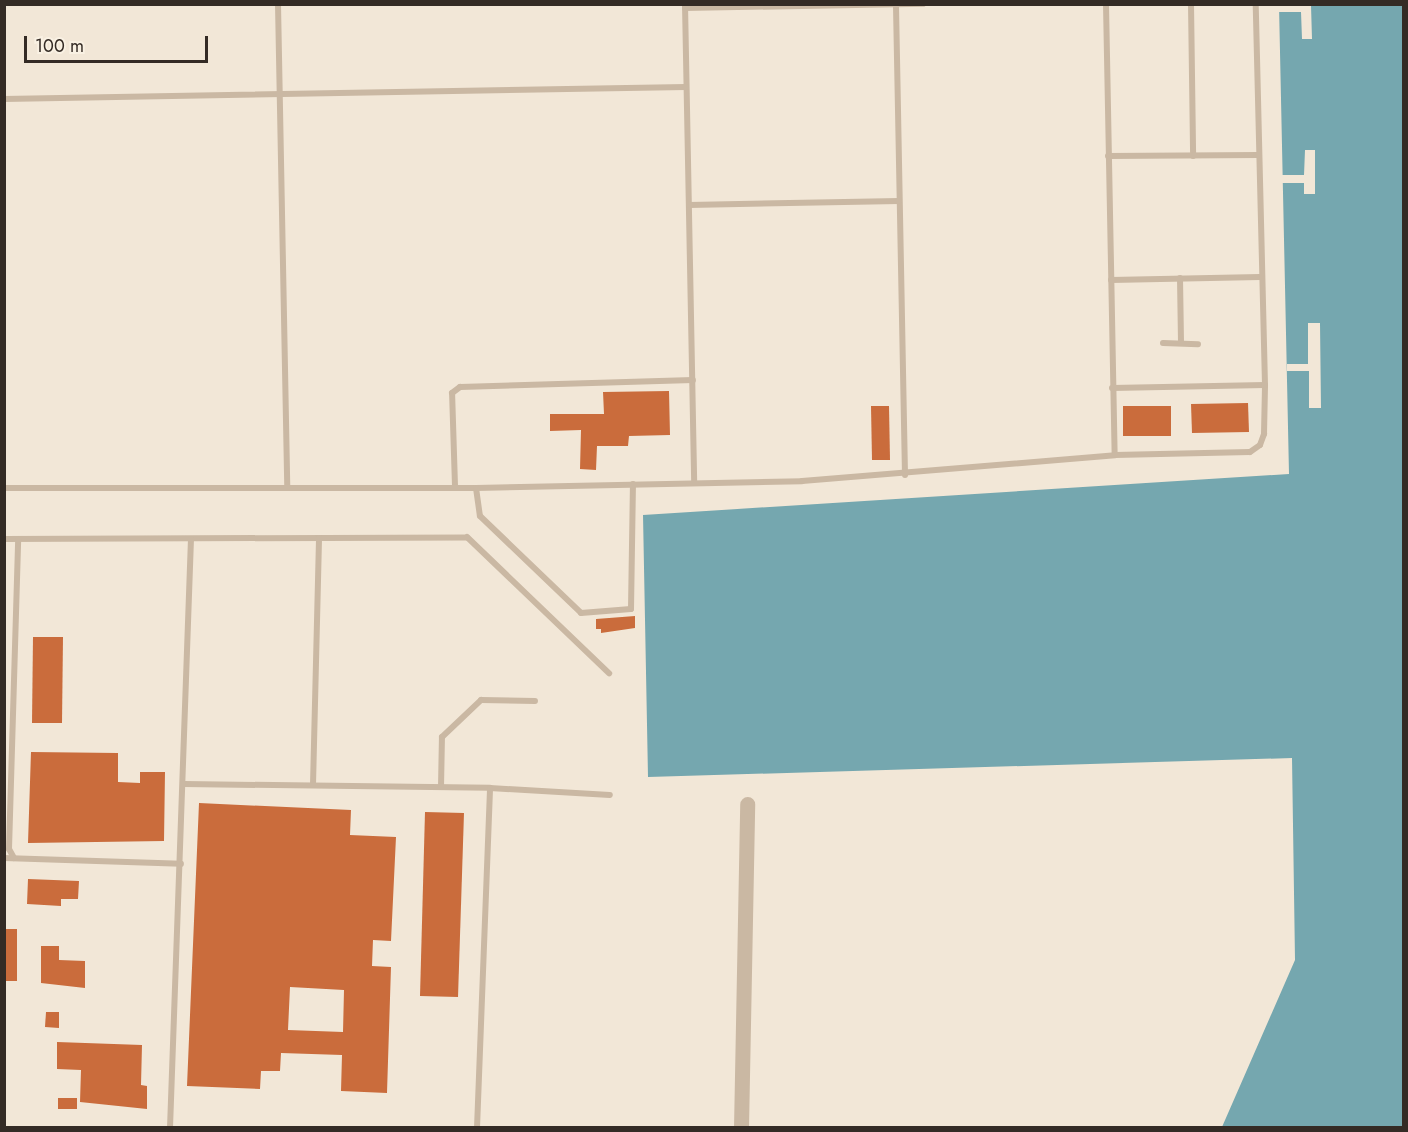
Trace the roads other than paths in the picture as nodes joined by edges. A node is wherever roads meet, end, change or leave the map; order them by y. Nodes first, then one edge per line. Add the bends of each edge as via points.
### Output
1 (278, 4) edge
2 (923, 4) edge
3 (1106, 4) edge
4 (1191, 4) edge
5 (1256, 4) edge
6 (911, 5) edge
7 (685, 6) edge
8 (896, 6) edge
9 (686, 87) junction
10 (280, 93) junction
11 (4, 99) edge
12 (1258, 155) junction
13 (1108, 156) junction
14 (1193, 156) junction
15 (899, 201) junction
16 (689, 205) junction
17 (1260, 277) junction
18 (1180, 278) junction
19 (1112, 280) junction
20 (1163, 343) dead end
21 (1181, 343) junction
22 (1198, 344) dead end
23 (693, 380) junction
24 (1265, 385) junction
25 (1112, 388) junction
26 (1115, 455) junction
27 (905, 475) junction
28 (694, 482) junction
29 (633, 484) junction
30 (455, 486) junction
31 (4, 488) edge
32 (287, 488) junction
33 (476, 488) junction
34 (319, 538) junction
35 (4, 539) edge
36 (18, 539) junction
37 (191, 539) junction
38 (609, 673) dead end
39 (535, 701) dead end
40 (184, 784) junction
41 (313, 785) junction
42 (441, 787) junction
43 (490, 788) junction
44 (610, 795) dead end
45 (747, 804) dead end
46 (4, 858) edge
47 (14, 858) junction
48 (181, 864) junction
49 (170, 1128) edge
50 (477, 1128) edge
51 (741, 1128) edge

1 - 10 lane
2 - 6 lane
3 - 13 lane
4 - 14 lane
5 - 12 lane
6 - 8 lane
7 - 8 lane
7 - 9 lane
8 - 15 lane
9 - 10 lane
9 - 16 lane
10 - 11 lane
10 - 32 lane
12 - 14 lane
12 - 17 lane
13 - 14 lane
13 - 19 lane
15 - 16 lane
15 - 27 lane
16 - 23 lane
17 - 18 lane
17 - 24 lane
18 - 19 lane
18 - 21 lane
19 - 25 lane
20 - 21 lane
21 - 22 lane
23 - 28 lane
23 - 30 lane via 460,387 452,393
24 - 25 lane
24 - 26 lane via 1264,434 1260,445 1250,452
25 - 26 lane
26 - 27 lane
27 - 28 lane
28 - 29 lane
29 - 33 lane
29 - 33 lane via 631,609 581,613 480,516
30 - 32 lane
30 - 33 lane
31 - 32 lane
34 - 37 lane
34 - 38 lane via 466,537
34 - 41 lane
35 - 36 lane
36 - 37 lane
36 - 47 lane via 9,849
37 - 40 lane
39 - 42 lane via 481,700 442,737
40 - 41 lane
40 - 48 lane
41 - 42 lane
42 - 43 lane
43 - 44 lane
43 - 50 lane
45 - 51 street
46 - 47 lane
47 - 48 lane
48 - 49 lane

